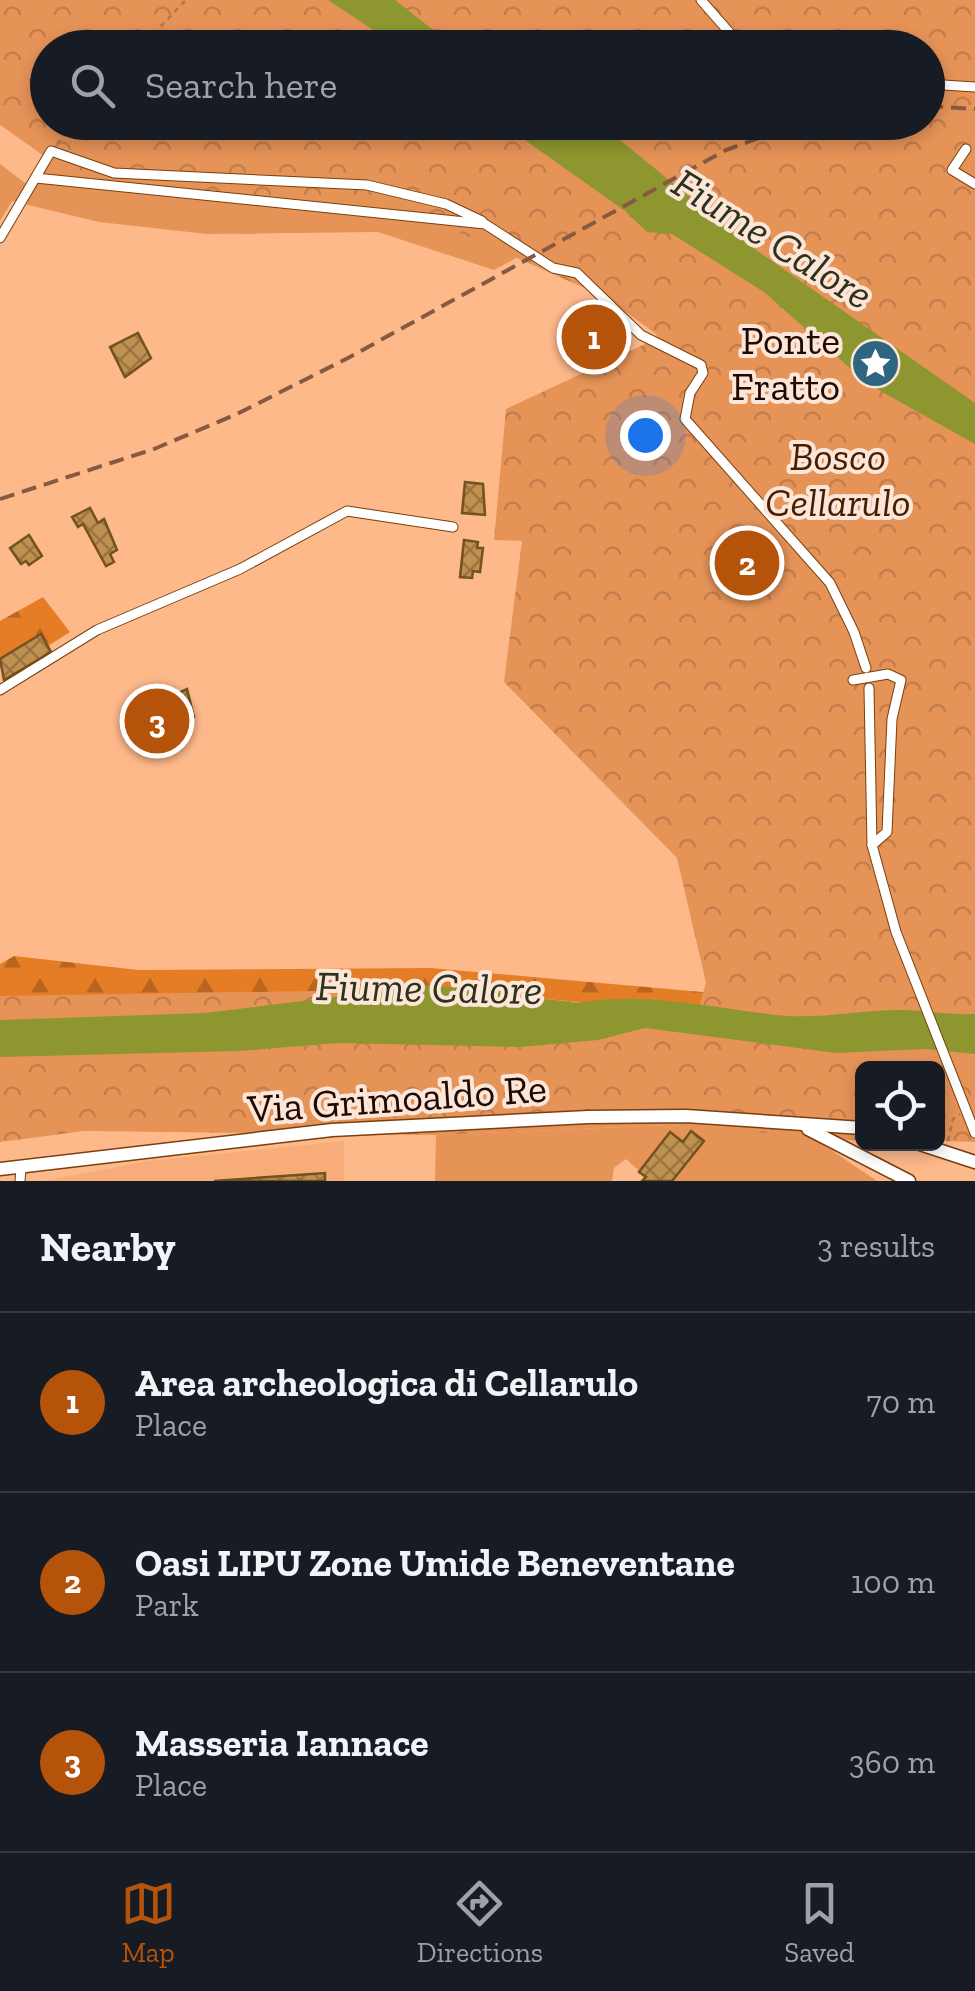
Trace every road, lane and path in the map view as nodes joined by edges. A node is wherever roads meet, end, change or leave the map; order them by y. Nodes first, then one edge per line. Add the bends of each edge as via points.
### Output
1 (186, 0) edge
2 (701, 0) edge
3 (157, 30) edge
4 (728, 30) edge
5 (945, 85) edge
6 (975, 87) edge
7 (60, 140) edge
8 (966, 149) dead end
9 (51, 151) junction
10 (36, 178) junction
11 (975, 184) edge
12 (484, 224) junction
13 (0, 238) edge
14 (453, 527) dead end
15 (866, 668) dead end
16 (853, 680) dead end
17 (869, 688) dead end
18 (0, 690) edge
19 (872, 845) junction
20 (965, 1110) junction
21 (800, 1126) junction
22 (855, 1128) edge
23 (975, 1133) edge
24 (945, 1143) edge
25 (941, 1151) edge
26 (975, 1162) edge
27 (0, 1169) edge
28 (20, 1175) edge
29 (909, 1181) edge

1 - 3 path
2 - 4 street
5 - 6 street
7 - 9 path
8 - 11 street via 952,170
9 - 10 street
9 - 12 street via 114,173 367,185 446,204
10 - 12 street
10 - 13 street
12 - 15 street via 553,268 577,273 640,335 701,365 685,420 830,582
14 - 18 street via 347,511 240,568 98,630
16 - 19 street via 888,674 901,680 892,719 887,832
17 - 19 street
19 - 20 street
20 - 23 street
20 - 24 path via 953,1119
21 - 22 main road, Via Grimoaldo Re
21 - 28 main road, Via Grimoaldo Re via 686,1116 332,1130
21 - 29 main road, Via Grimoaldo Re
25 - 26 main road
27 - 28 main road, Via Grimoaldo Re

